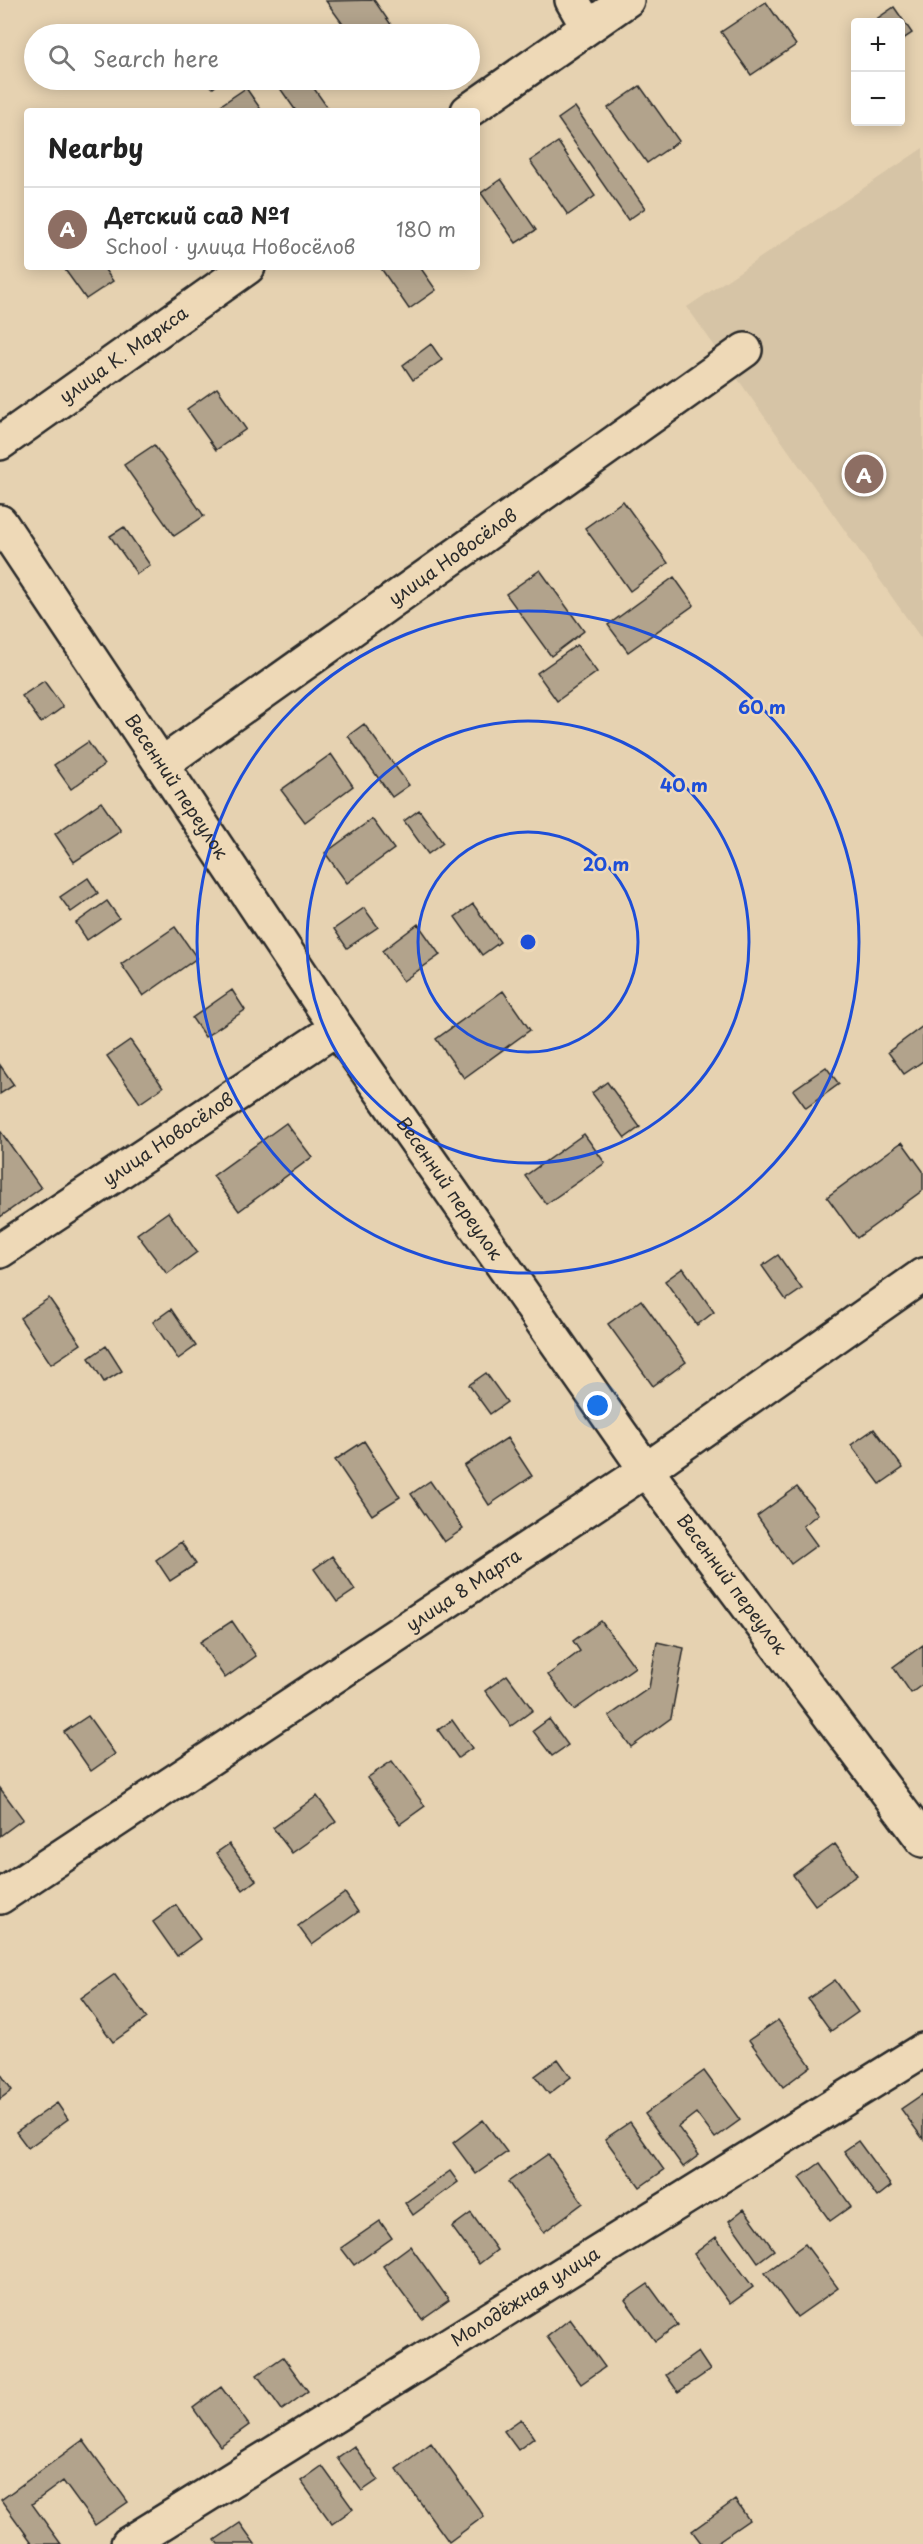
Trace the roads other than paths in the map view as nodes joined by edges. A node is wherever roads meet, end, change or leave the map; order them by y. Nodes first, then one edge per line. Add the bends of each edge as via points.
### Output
1 (627, 0) edge
2 (579, 13) edge
3 (471, 108) edge
4 (244, 270) edge
5 (745, 350) dead end
6 (0, 443) edge
7 (0, 522) edge
8 (162, 764) junction
9 (337, 1028) junction
10 (0, 1251) edge
11 (923, 1275) edge
12 (646, 1470) junction
13 (923, 1840) edge
14 (0, 1897) edge
15 (923, 2050) edge
16 (128, 2544) edge

1 - 2 street
2 - 3 street
4 - 6 street, улица К. Маркса
5 - 8 street, улица Новосёлов
7 - 8 street, Весенний переулок
8 - 9 street, Весенний переулок
9 - 10 street, улица Новосёлов
9 - 12 street, Весенний переулок
11 - 12 street, улица 8 Марта
12 - 13 street, Весенний переулок
12 - 14 street, улица 8 Марта
15 - 16 street, Молодёжная улица

